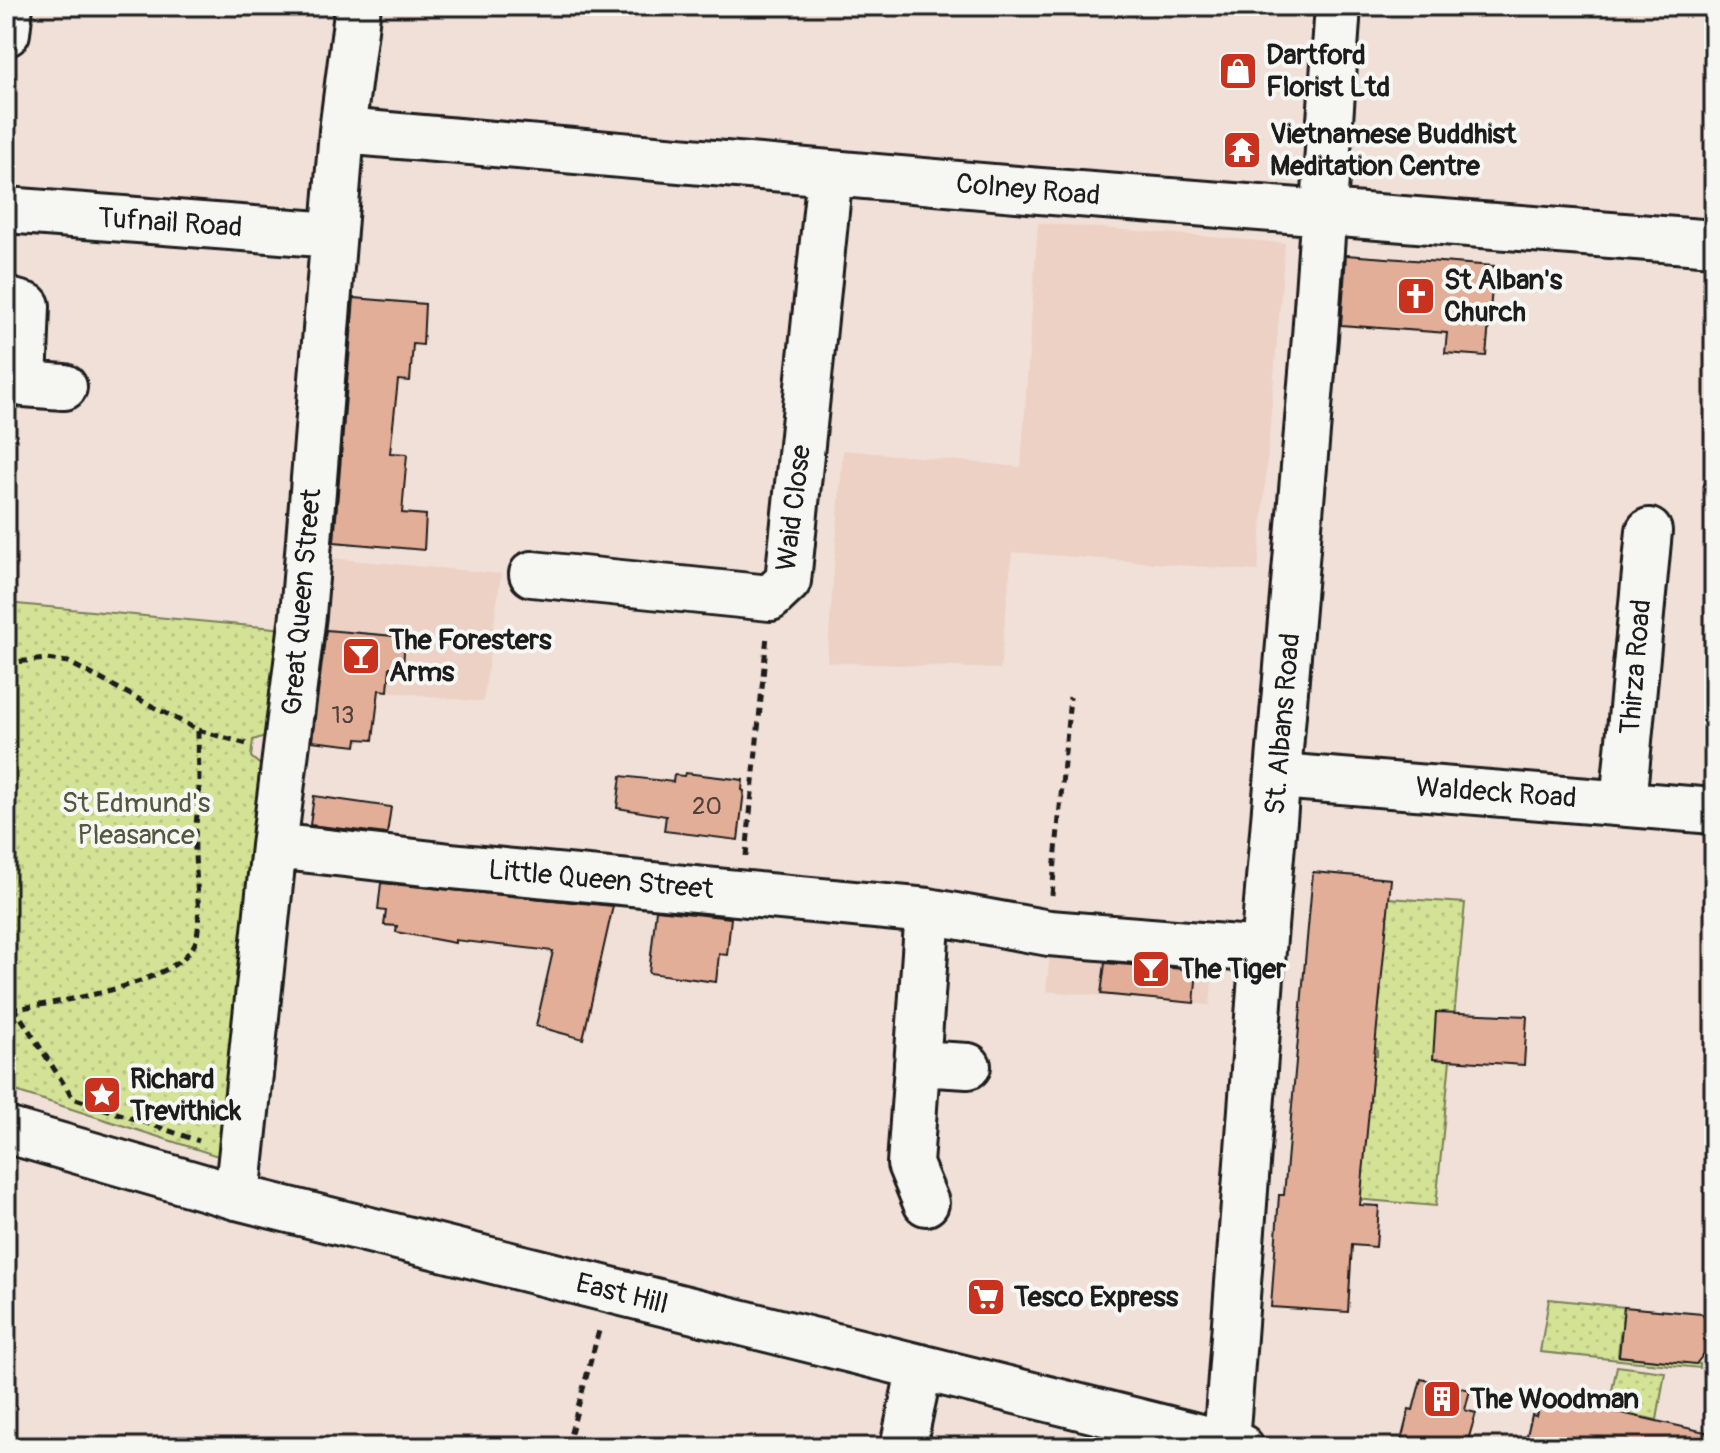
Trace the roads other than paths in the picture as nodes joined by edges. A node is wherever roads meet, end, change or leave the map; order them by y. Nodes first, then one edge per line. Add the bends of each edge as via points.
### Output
1 (10, 6) edge
2 (358, 6) edge
3 (1338, 6) edge
4 (7, 33) edge
5 (342, 131) junction
6 (830, 173) junction
7 (6, 210) edge
8 (1323, 213) junction
9 (333, 235) junction
10 (1714, 243) edge
11 (6, 300) edge
12 (64, 387) dead end
13 (1649, 531) dead end
14 (532, 574) dead end
15 (1279, 776) junction
16 (1623, 803) junction
17 (1714, 811) edge
18 (274, 846) junction
19 (928, 911) junction
20 (1263, 950) junction
21 (917, 1063) junction
22 (968, 1066) dead end
23 (6, 1130) edge
24 (237, 1197) junction
25 (926, 1203) dead end
26 (920, 1367) junction
27 (1233, 1445) edge
28 (903, 1447) edge

1 - 4 street
2 - 5 street, Great Queen Street
3 - 8 street, St. Albans Road
5 - 6 street, Colney Road
5 - 9 street, Great Queen Street
6 - 8 street, Colney Road
6 - 14 street, Waid Close via 788,581 770,598
7 - 9 street, Tufnail Road
8 - 10 street, Colney Road
8 - 15 street, St. Albans Road
9 - 18 street, Great Queen Street via 303,615
11 - 12 street via 27,306 24,384
13 - 16 street, Thirza Road
15 - 16 street, Waldeck Road
15 - 20 street, St. Albans Road
16 - 17 street, Waldeck Road
18 - 19 street, Little Queen Street
18 - 24 street, Great Queen Street
19 - 20 street, Little Queen Street via 1049,933
19 - 21 street
20 - 27 street, St. Albans Road
21 - 22 street
21 - 25 street via 910,1164
23 - 24 street, East Hill
24 - 26 street, East Hill
26 - 27 street, East Hill
26 - 28 street

